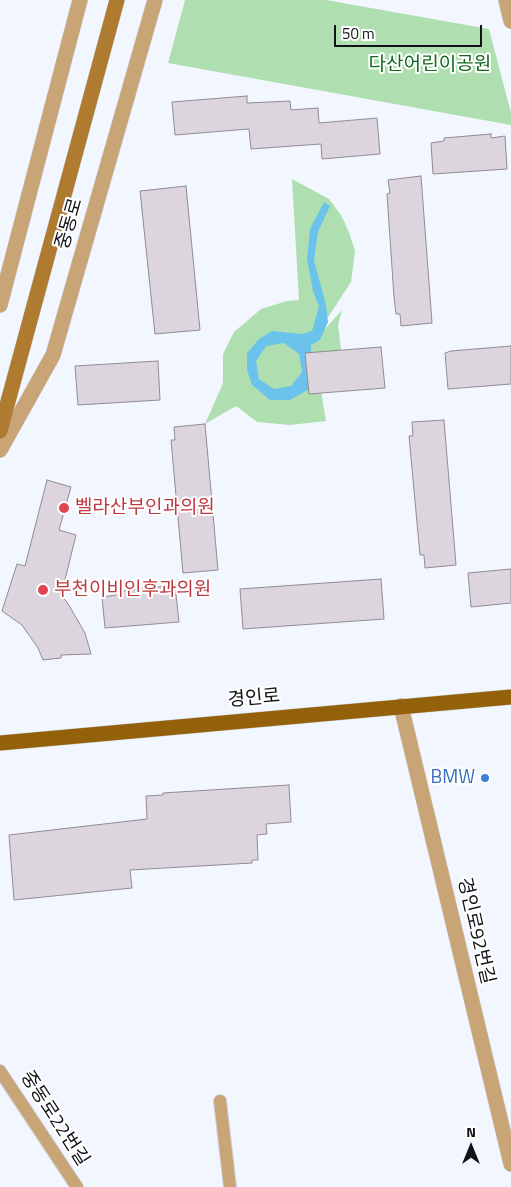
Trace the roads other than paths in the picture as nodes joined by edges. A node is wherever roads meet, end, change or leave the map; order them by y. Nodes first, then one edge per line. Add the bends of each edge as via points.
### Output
1 (80, 0) edge
2 (116, 0) edge
3 (155, 0) edge
4 (506, 0) edge
5 (511, 21) edge
6 (0, 305) edge
7 (0, 430) edge
8 (0, 450) edge
9 (511, 697) edge
10 (401, 706) junction
11 (0, 743) edge
12 (0, 1071) edge
13 (220, 1101) dead end
14 (511, 1164) edge
15 (77, 1187) edge
16 (230, 1187) edge

1 - 6 street
2 - 7 street
3 - 8 street, 중동로 via 53,355
4 - 5 street
9 - 10 main road, 경인로
10 - 11 main road, 경인로
10 - 14 street, 경인로92번길
12 - 15 lane, 중동로22번길
13 - 16 lane

